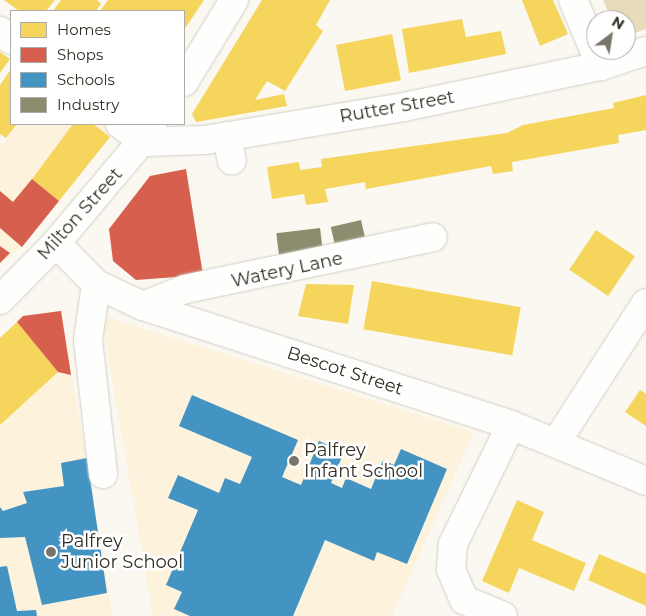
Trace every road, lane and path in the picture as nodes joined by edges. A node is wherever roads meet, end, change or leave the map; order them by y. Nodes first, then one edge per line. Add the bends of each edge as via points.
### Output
1 (234, 0) edge
2 (573, 0) edge
3 (0, 31) edge
4 (10, 39) edge
5 (646, 51) edge
6 (601, 66) junction
7 (185, 80) edge
8 (123, 125) edge
9 (150, 133) edge
10 (433, 237) dead end
11 (56, 243) junction
12 (96, 284) junction
13 (0, 300) edge
14 (646, 303) edge
15 (143, 306) junction
16 (511, 425) junction
17 (557, 441) junction
18 (103, 474) dead end
19 (646, 481) edge
20 (503, 616) edge

1 - 7 street
2 - 6 street
3 - 4 street
5 - 6 street, Rutter Street
6 - 9 street, Rutter Street via 404,107 229,149
8 - 9 street
9 - 11 street, Milton Street
10 - 15 street, Watery Lane via 185,289
11 - 12 street, Bescot Street
11 - 13 street, Milton Street
12 - 15 street, Bescot Street
12 - 18 street via 88,340
14 - 17 street
15 - 16 street, Bescot Street
16 - 17 street, Bescot Street
16 - 20 street via 453,544 451,570 464,600
17 - 19 street, Bescot Street

